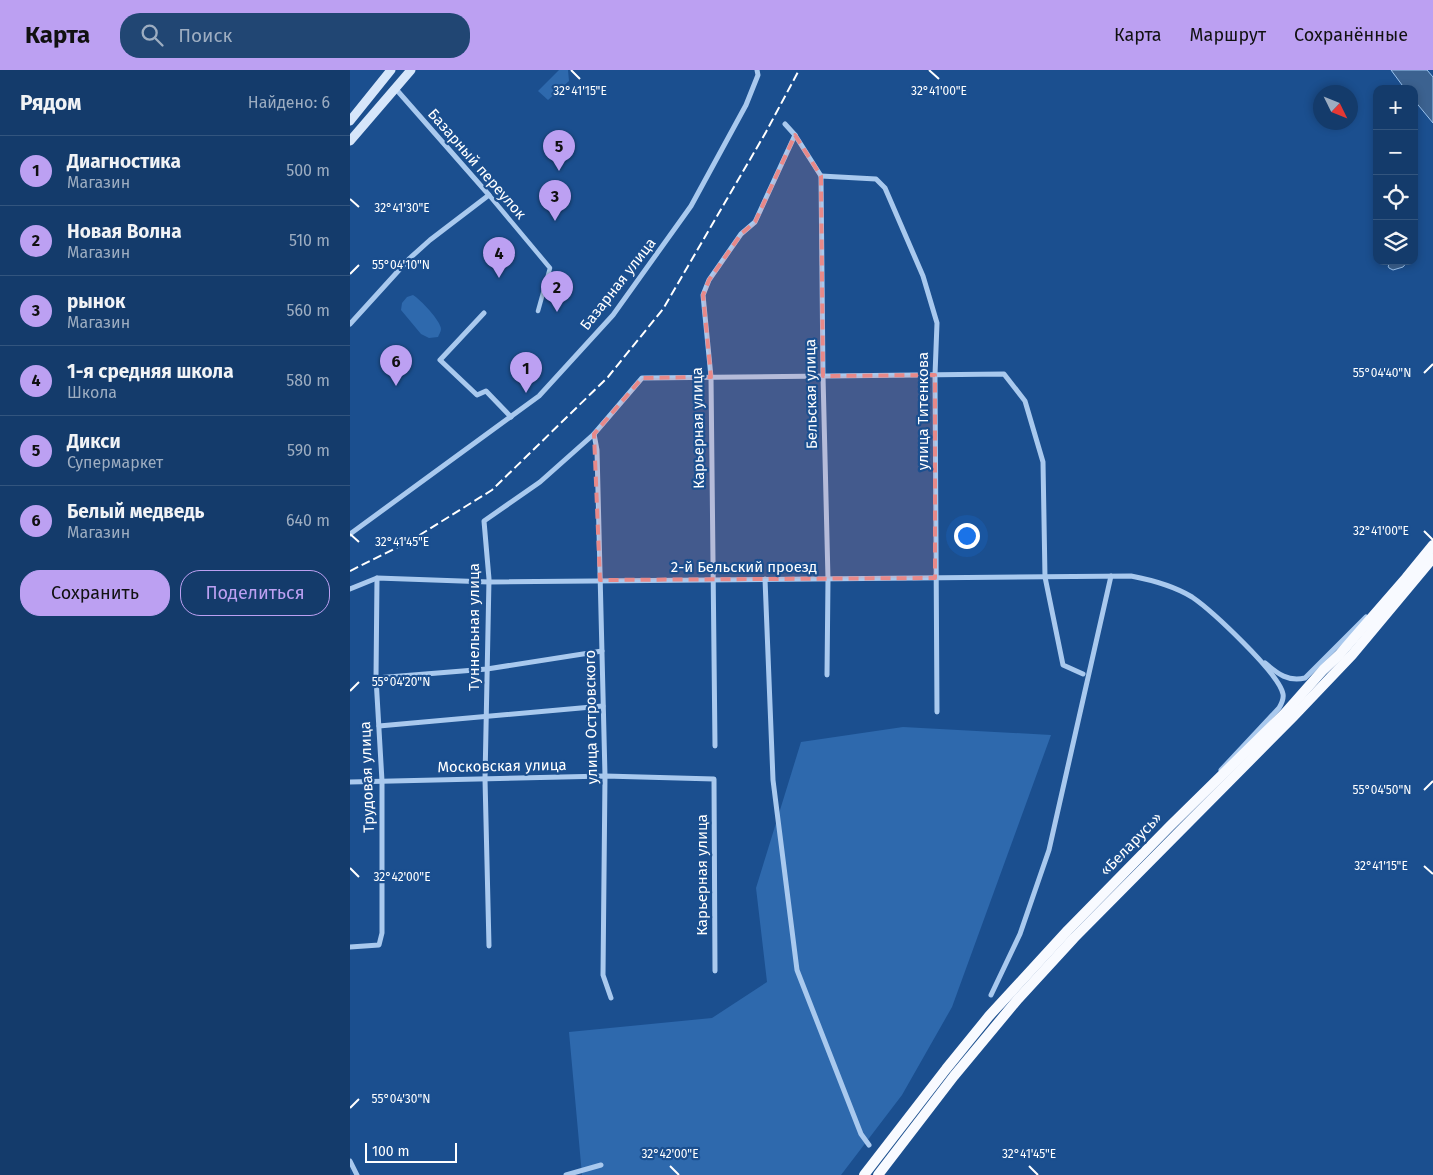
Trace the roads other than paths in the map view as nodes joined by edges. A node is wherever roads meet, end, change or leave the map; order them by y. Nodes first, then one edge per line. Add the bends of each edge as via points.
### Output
1 (391, 70) edge
2 (411, 70) edge
3 (757, 70) edge
4 (396, 88) junction
5 (350, 121) edge
6 (785, 124) dead end
7 (795, 134) junction
8 (350, 141) edge
9 (821, 176) junction
10 (489, 195) junction
11 (538, 311) dead end
12 (484, 313) dead end
13 (350, 324) edge
14 (934, 375) junction
15 (823, 376) junction
16 (711, 377) junction
17 (511, 417) junction
18 (594, 434) junction
19 (350, 534) edge
20 (1433, 545) edge
21 (1433, 558) edge
22 (1111, 576) junction
23 (1045, 577) junction
24 (377, 578) junction
25 (935, 578) junction
26 (1406, 578) junction
27 (714, 579) junction
28 (765, 579) junction
29 (828, 579) junction
30 (600, 580) junction
31 (489, 582) junction
32 (350, 589) edge
33 (602, 651) junction
34 (1257, 657) junction
35 (487, 669) junction
36 (1083, 674) dead end
37 (827, 675) dead end
38 (376, 678) junction
39 (603, 706) junction
40 (937, 712) dead end
41 (486, 717) junction
42 (379, 726) junction
43 (715, 746) dead end
44 (605, 776) junction
45 (485, 779) junction
46 (714, 779) joint
47 (382, 781) junction
48 (350, 782) edge
49 (1170, 826) junction
50 (489, 946) dead end
51 (350, 947) edge
52 (714, 971) dead end
53 (990, 995) dead end
54 (611, 998) dead end
55 (869, 1145) dead end
56 (350, 1162) edge
57 (601, 1165) dead end
58 (358, 1175) edge
59 (566, 1175) edge
60 (864, 1175) edge
61 (878, 1175) edge

1 - 5 main road
2 - 4 main road
3 - 17 street, Базарная улица via 746,104 692,206 613,315 539,396
4 - 8 main road
4 - 10 street, Базарный переулок
6 - 7 street
7 - 9 street
7 - 16 street, Карьерная улица via 755,222 741,234 709,280 703,295
9 - 14 street, улица Титенкова via 876,179 885,188 923,276 937,323
9 - 15 street, Бельская улица
10 - 11 street, Базарный переулок via 550,268
10 - 13 street via 410,258
12 - 17 street via 440,360 477,395 486,391
14 - 15 street
14 - 23 street via 1004,374 1025,401 1043,462
14 - 25 street, улица Титенкова
15 - 16 street
15 - 29 street, Бельская улица
16 - 18 street, Туннельная улица via 642,378
16 - 27 street, Карьерная улица
17 - 19 street, Базарная улица
18 - 30 street, улица Островского
18 - 31 street, Туннельная улица via 540,482 484,521
20 - 26 highway, «Беларусь»
21 - 61 highway, «Беларусь» via 1352,655 1024,992
22 - 23 street, 2-й Бельский проезд
22 - 34 street, 2-й Бельский проезд via 1152,580 1191,597
22 - 53 street via 1049,850 1020,934
23 - 25 street, 2-й Бельский проезд
23 - 36 street via 1063,665
24 - 31 street, 2-й Бельский проезд
24 - 32 street
24 - 38 street, Трудовая улица
25 - 29 street, 2-й Бельский проезд
25 - 40 street, улица Титенкова
26 - 34 street via 1305,678 1286,678
26 - 49 highway, «Беларусь» via 1285,713
27 - 28 street, 2-й Бельский проезд
27 - 30 street, 2-й Бельский проезд
27 - 43 street, Карьерная улица
28 - 29 street, 2-й Бельский проезд
28 - 55 street via 773,780 797,970
29 - 37 street, Бельская улица
30 - 31 street, 2-й Бельский проезд
30 - 33 street, улица Островского
31 - 35 street, Туннельная улица
33 - 35 street
33 - 39 street, улица Островского
34 - 49 street via 1280,686 1282,703
35 - 38 street
35 - 41 street, Туннельная улица
38 - 42 street, Трудовая улица
39 - 41 street
39 - 44 street, улица Островского
41 - 42 street
41 - 45 street, Туннельная улица
42 - 47 street, Трудовая улица
44 - 45 street, Московская улица
44 - 46 street, Московская улица
44 - 54 street, улица Островского via 603,975
45 - 47 street, Московская улица
45 - 50 street, Туннельная улица
46 - 52 street, Карьерная улица
47 - 48 street, Московская улица
47 - 51 street, Трудовая улица via 382,933 379,945
49 - 60 highway, «Беларусь» via 988,1016
56 - 58 street
57 - 59 street

